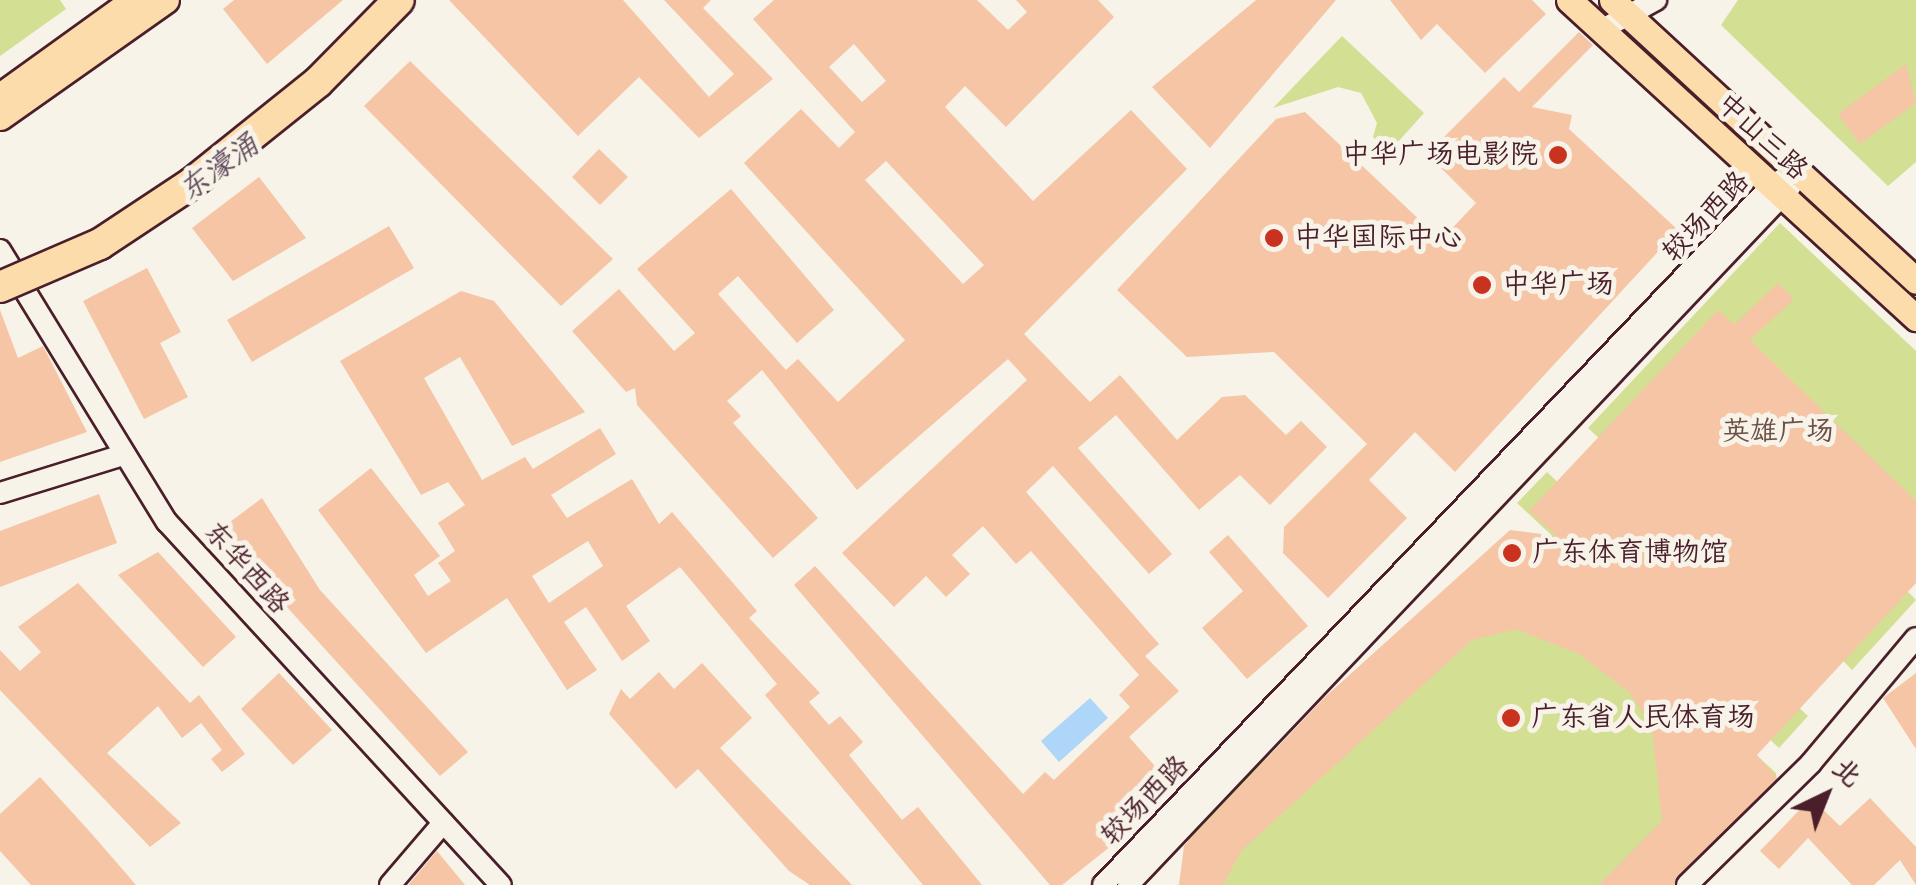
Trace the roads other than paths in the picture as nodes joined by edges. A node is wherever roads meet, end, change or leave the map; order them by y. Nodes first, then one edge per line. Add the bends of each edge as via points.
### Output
1 (133, 0) edge
2 (166, 0) edge
3 (398, 0) edge
4 (1569, 0) edge
5 (1656, 0) edge
6 (1620, 5) edge
7 (1600, 30) junction
8 (0, 96) edge
9 (0, 117) edge
10 (1798, 170) junction
11 (1778, 192) junction
12 (6, 275) edge
13 (1916, 281) edge
14 (1916, 318) edge
15 (123, 455) junction
16 (0, 493) edge
17 (1916, 638) edge
18 (443, 824) junction
19 (390, 885) edge
20 (501, 885) edge
21 (1102, 885) edge
22 (1128, 885) edge
23 (1686, 885) edge

1 - 8 main road
2 - 9 main road
3 - 12 highway, bridge via 312,86 176,192 82,252
4 - 7 main road, 中山三路
5 - 6 street
6 - 7 street
6 - 10 main road, 中山三路
7 - 11 main road, 中山三路
10 - 11 street, 较场西路
10 - 13 main road, 中山三路
11 - 14 main road, 中山三路
11 - 21 street, 较场西路
11 - 22 street, 较场西路
12 - 15 street, 东华西路
15 - 16 street
15 - 18 street, 东华西路 via 168,522
17 - 23 street via 1811,763
18 - 19 street
18 - 20 street, 东华西路

